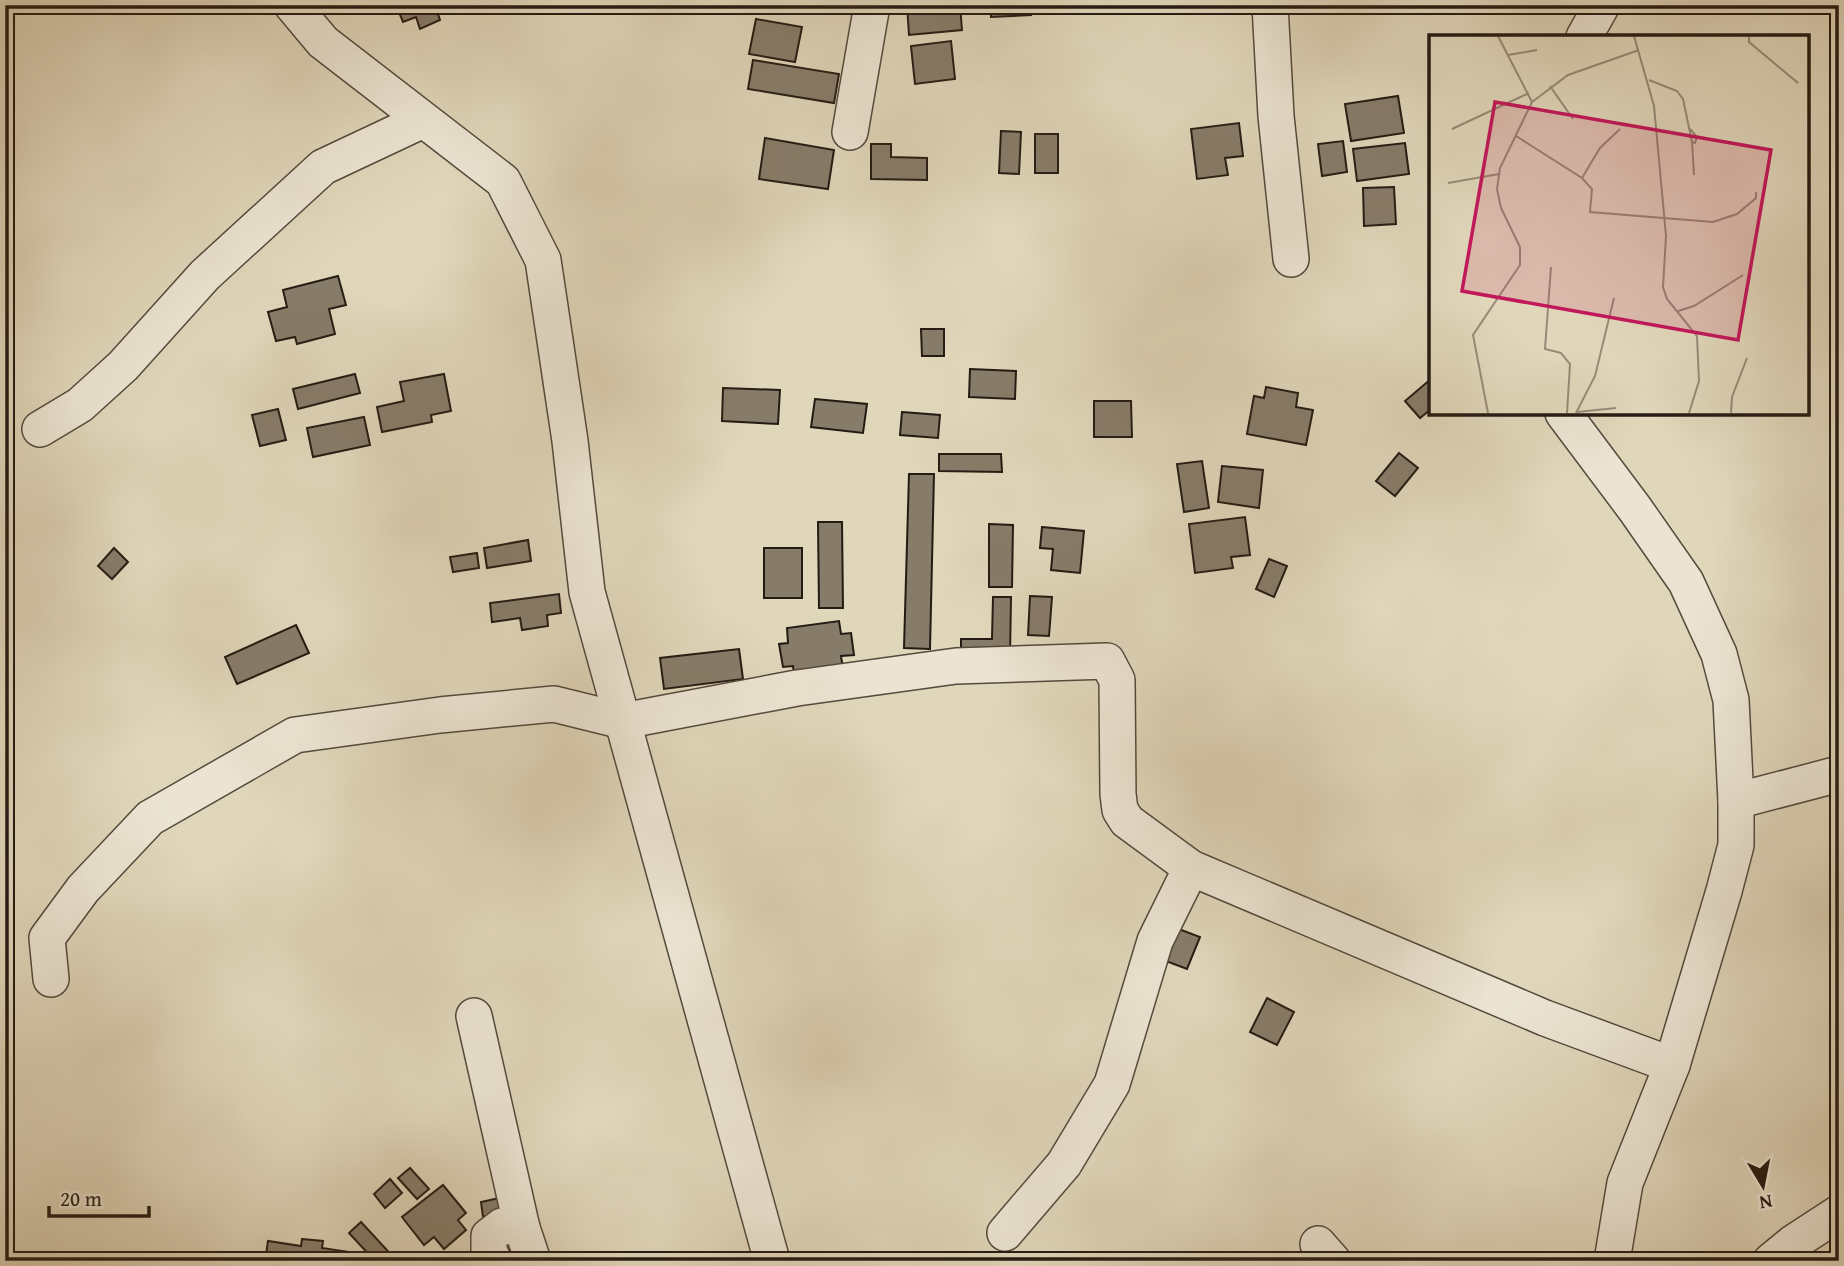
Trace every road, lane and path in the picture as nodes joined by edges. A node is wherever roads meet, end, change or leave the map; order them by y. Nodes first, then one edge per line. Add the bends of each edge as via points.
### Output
1 (292, 5) edge
2 (872, 5) edge
3 (1270, 5) edge
4 (1602, 5) edge
5 (1585, 35) edge
6 (423, 120) junction
7 (850, 132) dead end
8 (1291, 259) dead end
9 (1564, 415) edge
10 (40, 429) dead end
11 (623, 721) junction
12 (1839, 774) edge
13 (1736, 801) junction
14 (1191, 868) junction
15 (51, 979) dead end
16 (474, 1016) dead end
17 (1672, 1065) junction
18 (1839, 1213) edge
19 (522, 1228) junction
20 (1005, 1233) dead end
21 (484, 1257) edge
22 (533, 1261) edge
23 (772, 1261) edge
24 (1612, 1261) edge
25 (1771, 1261) edge

1 - 6 street via 323,42
2 - 7 street
3 - 8 street
4 - 5 street
6 - 10 street via 323,167 205,275 114,374 80,405
6 - 11 street via 503,181 543,260 587,592
9 - 13 street via 1686,582 1718,654 1731,700
11 - 14 street via 797,688 956,666 1107,661 1117,680 1120,810 1126,821
11 - 15 street via 554,704 295,735 150,818 83,889 47,938
11 - 23 street
12 - 13 street
13 - 17 street via 1736,845
14 - 17 street via 1545,1018
14 - 20 street via 1156,941 1112,1084 1064,1164
16 - 19 street
17 - 24 street via 1625,1183
18 - 25 street
19 - 21 street via 502,1226 489,1236
19 - 22 street

